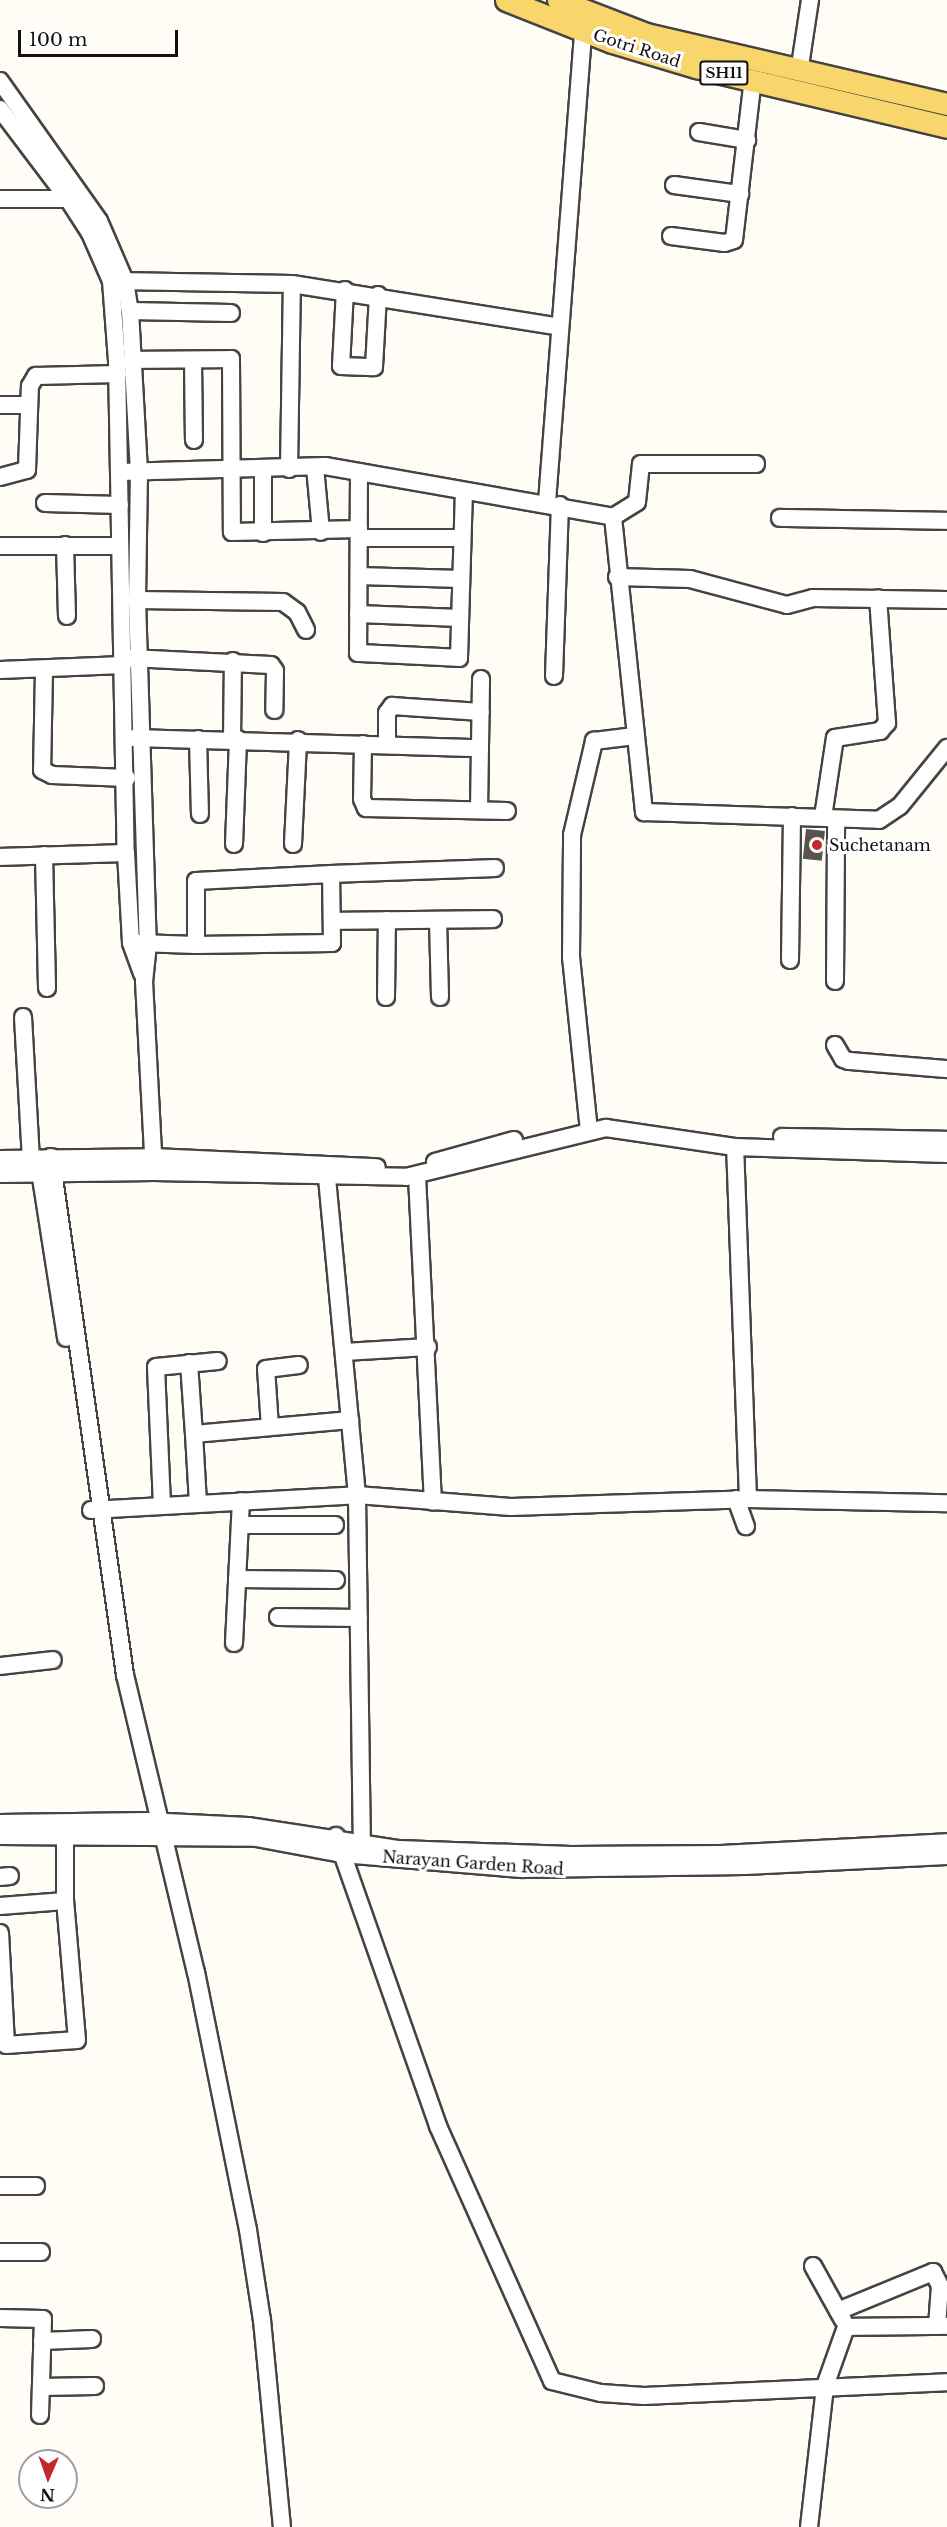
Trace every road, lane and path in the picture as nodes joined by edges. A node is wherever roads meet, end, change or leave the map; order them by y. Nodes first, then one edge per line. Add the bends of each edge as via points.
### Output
1 (506, 0) edge
2 (558, 0) edge
3 (810, 0) edge
4 (583, 31) junction
5 (800, 66) junction
6 (753, 79) junction
7 (0, 81) edge
8 (947, 104) edge
9 (0, 109) edge
10 (947, 127) edge
11 (699, 132) dead end
12 (747, 140) junction
13 (675, 185) dead end
14 (57, 186) junction
15 (0, 189) edge
16 (75, 194) junction
17 (740, 194) junction
18 (0, 199) edge
19 (671, 236) dead end
20 (118, 281) junction
21 (292, 284) junction
22 (345, 290) junction
23 (378, 295) junction
24 (130, 311) junction
25 (231, 313) dead end
26 (559, 327) junction
27 (132, 360) junction
28 (193, 361) junction
29 (118, 374) junction
30 (0, 405) edge
31 (29, 405) junction
32 (194, 440) dead end
33 (756, 464) dead end
34 (315, 467) junction
35 (289, 469) junction
36 (263, 470) junction
37 (120, 472) junction
38 (139, 472) junction
39 (232, 472) junction
40 (359, 472) junction
41 (0, 477) edge
42 (464, 492) junction
43 (45, 503) dead end
44 (554, 503) junction
45 (120, 505) junction
46 (613, 517) junction
47 (780, 518) dead end
48 (947, 521) edge
49 (321, 532) junction
50 (263, 533) junction
51 (359, 534) junction
52 (462, 538) junction
53 (65, 545) junction
54 (0, 546) edge
55 (118, 546) junction
56 (358, 576) junction
57 (617, 577) junction
58 (461, 579) junction
59 (878, 598) junction
60 (137, 600) junction
61 (947, 600) edge
62 (358, 614) junction
63 (67, 616) dead end
64 (460, 618) junction
65 (306, 630) dead end
66 (140, 658) junction
67 (233, 661) junction
68 (123, 662) junction
69 (0, 670) edge
70 (44, 670) junction
71 (554, 676) dead end
72 (481, 679) dead end
73 (274, 710) dead end
74 (481, 712) junction
75 (633, 736) junction
76 (126, 738) junction
77 (144, 739) junction
78 (198, 739) junction
79 (235, 739) junction
80 (298, 740) junction
81 (363, 744) junction
82 (387, 744) junction
83 (480, 748) junction
84 (947, 748) edge
85 (127, 778) junction
86 (479, 810) junction
87 (507, 811) dead end
88 (200, 814) dead end
89 (792, 816) junction
90 (829, 818) junction
91 (234, 844) dead end
92 (293, 844) dead end
93 (126, 853) junction
94 (44, 855) junction
95 (0, 857) edge
96 (495, 868) dead end
97 (331, 874) junction
98 (493, 919) dead end
99 (387, 920) junction
100 (438, 920) junction
101 (332, 921) junction
102 (140, 944) junction
103 (196, 945) junction
104 (790, 960) dead end
105 (835, 981) dead end
106 (47, 988) dead end
107 (387, 997) dead end
108 (440, 997) dead end
109 (23, 1017) dead end
110 (835, 1045) dead end
111 (947, 1069) edge
112 (589, 1126) junction
113 (947, 1140) edge
114 (735, 1147) junction
115 (947, 1155) edge
116 (0, 1159) edge
117 (43, 1164) junction
118 (154, 1164) junction
119 (0, 1174) edge
120 (417, 1176) junction
121 (327, 1178) junction
122 (428, 1347) junction
123 (344, 1352) junction
124 (218, 1361) dead end
125 (189, 1363) junction
126 (299, 1365) dead end
127 (350, 1420) junction
128 (270, 1427) junction
129 (194, 1434) junction
130 (357, 1495) junction
131 (742, 1499) junction
132 (241, 1501) junction
133 (433, 1502) junction
134 (198, 1503) junction
135 (947, 1503) edge
136 (162, 1505) junction
137 (96, 1509) junction
138 (240, 1525) junction
139 (335, 1525) dead end
140 (746, 1526) dead end
141 (237, 1579) junction
142 (336, 1580) dead end
143 (278, 1617) dead end
144 (359, 1618) junction
145 (234, 1643) dead end
146 (53, 1659) dead end
147 (0, 1666) edge
148 (0, 1823) edge
149 (65, 1828) junction
150 (155, 1828) junction
151 (0, 1836) edge
152 (336, 1836) junction
153 (947, 1842) edge
154 (362, 1844) junction
155 (342, 1854) junction
156 (947, 1856) edge
157 (65, 1901) junction
158 (0, 1906) edge
159 (0, 1933) edge
160 (0, 2186) edge
161 (36, 2186) dead end
162 (0, 2252) edge
163 (41, 2252) dead end
164 (813, 2266) dead end
165 (943, 2299) edge
166 (838, 2311) junction
167 (0, 2318) edge
168 (942, 2326) edge
169 (846, 2327) junction
170 (92, 2339) dead end
171 (42, 2341) junction
172 (947, 2382) edge
173 (95, 2386) dead end
174 (825, 2386) junction
175 (41, 2388) junction
176 (40, 2415) dead end
177 (282, 2527) edge
178 (809, 2527) edge

1 - 4 main road, Gotri Road / SH11
2 - 5 main road, Gotri Road / SH11 via 646,34
3 - 5 street
4 - 6 main road, Gotri Road / SH11
4 - 26 street
5 - 8 main road, Gotri Road / SH11
6 - 10 main road, Gotri Road / SH11
6 - 12 street
7 - 16 street
9 - 14 street
11 - 12 street
12 - 17 street
13 - 17 street
14 - 15 street
14 - 16 street
16 - 18 street
16 - 20 street via 105,232
17 - 19 street via 730,243
20 - 21 street
20 - 24 street
20 - 29 street
21 - 22 street
21 - 35 street
22 - 23 street
22 - 23 street via 341,366 374,368
23 - 26 street
24 - 25 street
24 - 27 street
26 - 44 street
27 - 28 street
27 - 38 street
28 - 32 street
28 - 39 street via 231,359
29 - 31 street via 36,376
29 - 37 street
30 - 31 street
31 - 41 street via 27,470
33 - 46 street via 641,464 637,502
34 - 35 street
34 - 40 street
34 - 49 street
35 - 36 street
36 - 39 street
36 - 50 street
37 - 38 street
37 - 45 street
38 - 39 street
38 - 60 street
39 - 50 street via 232,532
40 - 42 street
40 - 51 street
42 - 44 street
42 - 52 street
43 - 45 street
44 - 46 street
44 - 71 street
45 - 55 street
46 - 57 street
47 - 48 street
49 - 50 street
49 - 51 street
51 - 52 street
51 - 56 street
52 - 58 street
53 - 54 street
53 - 55 street
53 - 63 street
55 - 68 street
56 - 58 street
56 - 62 street
57 - 59 street via 690,579 787,605 813,598
57 - 75 street
58 - 64 street
59 - 61 street
59 - 90 street via 887,723 880,731 835,738
60 - 65 street via 283,602 297,612
60 - 66 street
62 - 64 street
62 - 64 street via 358,653 459,658
66 - 67 street
66 - 68 street
66 - 77 street
67 - 73 street via 274,667
67 - 79 street
68 - 70 street
68 - 76 street
69 - 70 street
70 - 85 street via 42,770 52,775
72 - 74 street
74 - 82 street via 392,706 387,713
74 - 83 street
75 - 89 street via 644,812
75 - 112 street via 594,741 572,835 571,958
76 - 77 street
76 - 85 street
77 - 78 street
77 - 102 street
78 - 79 street
78 - 88 street
79 - 80 street
79 - 91 street
80 - 81 street
80 - 92 street
81 - 82 street
81 - 86 street via 362,799 366,808
82 - 83 street
83 - 86 street
84 - 90 street via 888,816
85 - 93 street
86 - 87 street
89 - 90 street
89 - 104 street
90 - 105 street
93 - 94 street
93 - 102 street
94 - 95 street
94 - 106 street
96 - 97 street
97 - 101 street
97 - 103 street via 196,881
98 - 100 street
99 - 100 street
99 - 101 street
99 - 107 street
100 - 108 street
101 - 103 street via 332,943
102 - 103 street
102 - 118 street
109 - 117 street
110 - 111 street via 849,1061
112 - 113 street via 748,1137
112 - 114 street
112 - 118 street via 411,1167
112 - 120 street
114 - 115 street
114 - 131 street
116 - 117 street
117 - 118 street
117 - 119 street
117 - 137 street
118 - 121 street
120 - 121 street
120 - 122 street
121 - 123 street
122 - 123 street
122 - 133 street
123 - 127 street
124 - 125 street
125 - 129 street
125 - 136 street via 156,1367
126 - 128 street via 266,1369
127 - 128 street
127 - 130 street
128 - 129 street
129 - 134 street
130 - 132 street
130 - 133 street
130 - 144 street
131 - 133 street via 511,1507
131 - 135 street
131 - 140 street
132 - 134 street
132 - 138 street
134 - 136 street
136 - 137 street
137 - 150 street via 119,1700
138 - 139 street
138 - 141 street
141 - 142 street
141 - 145 street
143 - 144 street
144 - 154 street
146 - 147 street
148 - 149 street, Narayan Garden Road
149 - 150 street, Narayan Garden Road
149 - 151 street, Narayan Garden Road
149 - 157 street
150 - 152 street, Narayan Garden Road
150 - 155 street, Narayan Garden Road via 256,1838
150 - 177 street via 196,1972 248,2230 262,2320
152 - 154 street, Narayan Garden Road
152 - 155 street
153 - 154 street, Narayan Garden Road via 721,1854 571,1855
155 - 156 street, Narayan Garden Road via 466,1866 594,1870
155 - 174 street via 438,2126 552,2381 601,2393 644,2396
157 - 158 street
157 - 159 street via 76,2040 6,2045
160 - 161 street
162 - 163 street
164 - 166 street
165 - 166 street via 939,2279 933,2272
165 - 168 street
166 - 169 street
167 - 171 street via 43,2319
168 - 169 street
169 - 174 street
170 - 171 street
171 - 175 street
172 - 174 street
173 - 175 street
174 - 178 street
175 - 176 street

